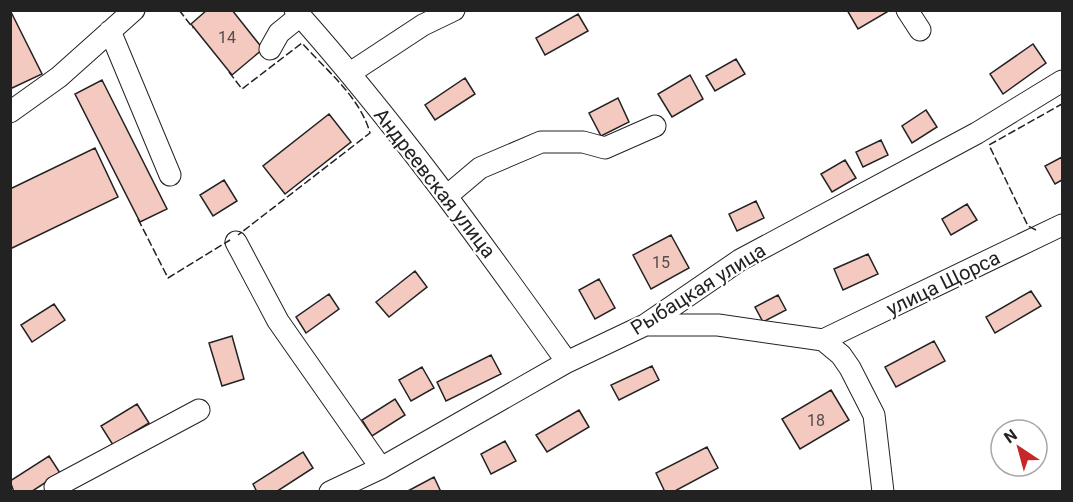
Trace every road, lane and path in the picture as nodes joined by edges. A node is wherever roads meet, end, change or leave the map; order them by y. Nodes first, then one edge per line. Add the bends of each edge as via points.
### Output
1 (134, 10) edge
2 (454, 10) edge
3 (907, 10) edge
4 (297, 13) edge
5 (920, 30) dead end
6 (110, 31) junction
7 (270, 50) dead end
8 (350, 73) junction
9 (1062, 81) edge
10 (10, 112) edge
11 (655, 126) dead end
12 (170, 175) dead end
13 (448, 195) junction
14 (1062, 225) edge
15 (236, 242) dead end
16 (645, 325) junction
17 (823, 340) junction
18 (567, 362) junction
19 (199, 410) dead end
20 (381, 468) junction
21 (55, 487) dead end
22 (330, 492) edge
23 (882, 492) edge

1 - 6 street
2 - 8 street via 423,25
3 - 5 street
4 - 7 street
4 - 8 street, Андреевская улица
6 - 10 street
6 - 12 street
8 - 13 street, Андреевская улица
9 - 16 street, Рыбацкая улица via 977,133 740,260
11 - 13 street via 605,148 583,142 541,142 480,168
13 - 18 street, Андреевская улица
14 - 17 street, улица Щорса
15 - 20 street via 278,321
16 - 17 street via 718,325
16 - 18 street, Рыбацкая улица
17 - 23 street via 850,368 874,415
18 - 20 street, Рыбацкая улица
19 - 21 street
20 - 22 street, Рыбацкая улица

